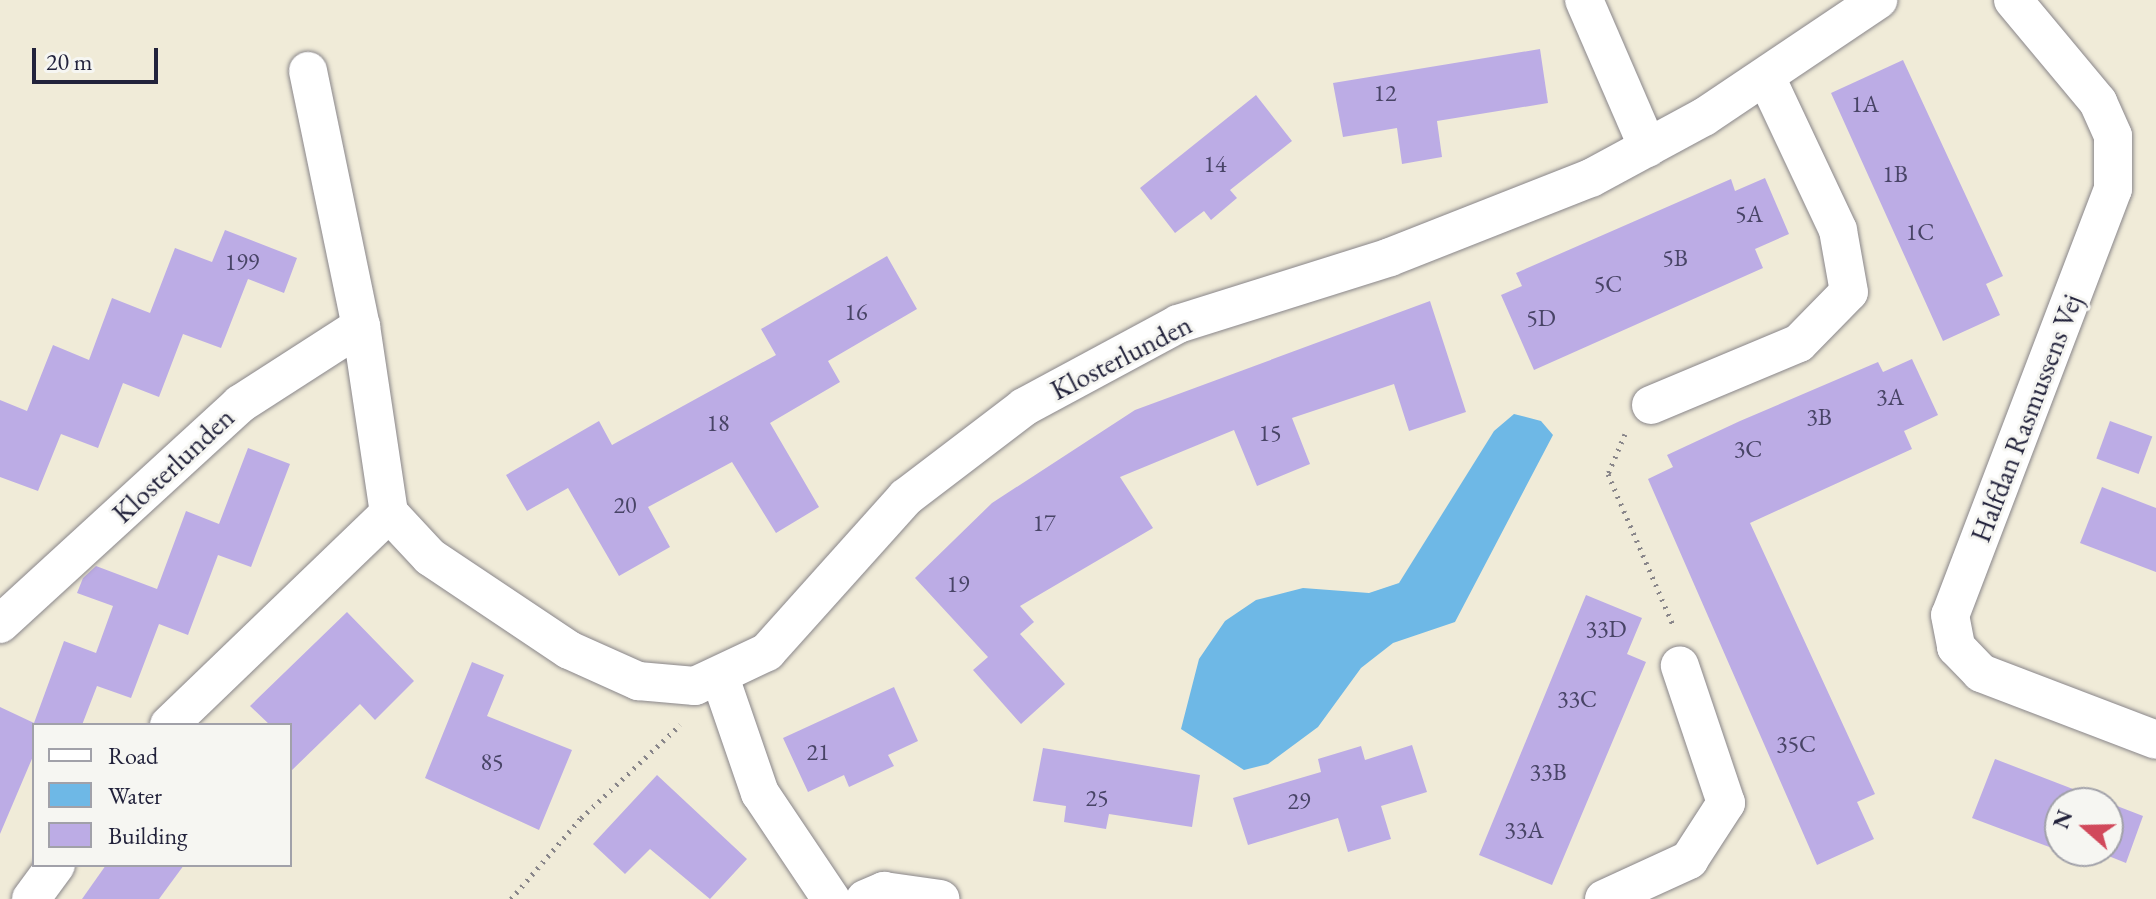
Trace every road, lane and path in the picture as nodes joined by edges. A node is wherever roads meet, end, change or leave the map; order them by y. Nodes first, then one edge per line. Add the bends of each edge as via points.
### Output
1 (1584, 0) edge
2 (1878, 0) edge
3 (2013, 0) edge
4 (308, 71) dead end
5 (1766, 77) junction
6 (1648, 148) junction
7 (361, 326) junction
8 (1651, 405) joint
9 (389, 513) junction
10 (0, 624) edge
11 (1680, 666) joint
12 (721, 680) junction
13 (171, 723) edge
14 (2156, 740) edge
15 (55, 867) edge
16 (0, 887) edge
17 (12, 899) edge
18 (31, 899) edge
19 (511, 899) edge
20 (831, 899) edge
21 (865, 899) edge
22 (940, 899) edge
23 (1604, 899) edge

1 - 6 street
2 - 5 street, Klosterlunden
3 - 14 street, Halfdan Rasmussens Vej via 2098,102 2113,136 2113,189 1950,615 1956,647 1981,673
4 - 7 street
5 - 6 street, Klosterlunden
5 - 8 street via 1838,230 1849,292 1799,343
6 - 12 street, Klosterlunden via 1591,178 1390,257 1178,324 1024,407 906,497 767,652
7 - 9 street
7 - 10 street, Klosterlunden via 240,404
8 - 11 path via 1633,416 1608,474 1680,641
9 - 12 street via 430,557 569,650 638,681
9 - 13 street
11 - 23 street via 1726,803 1689,860
12 - 19 path via 696,714 581,818
12 - 20 street via 760,793
15 - 18 street
16 - 17 street
21 - 22 street via 884,891

